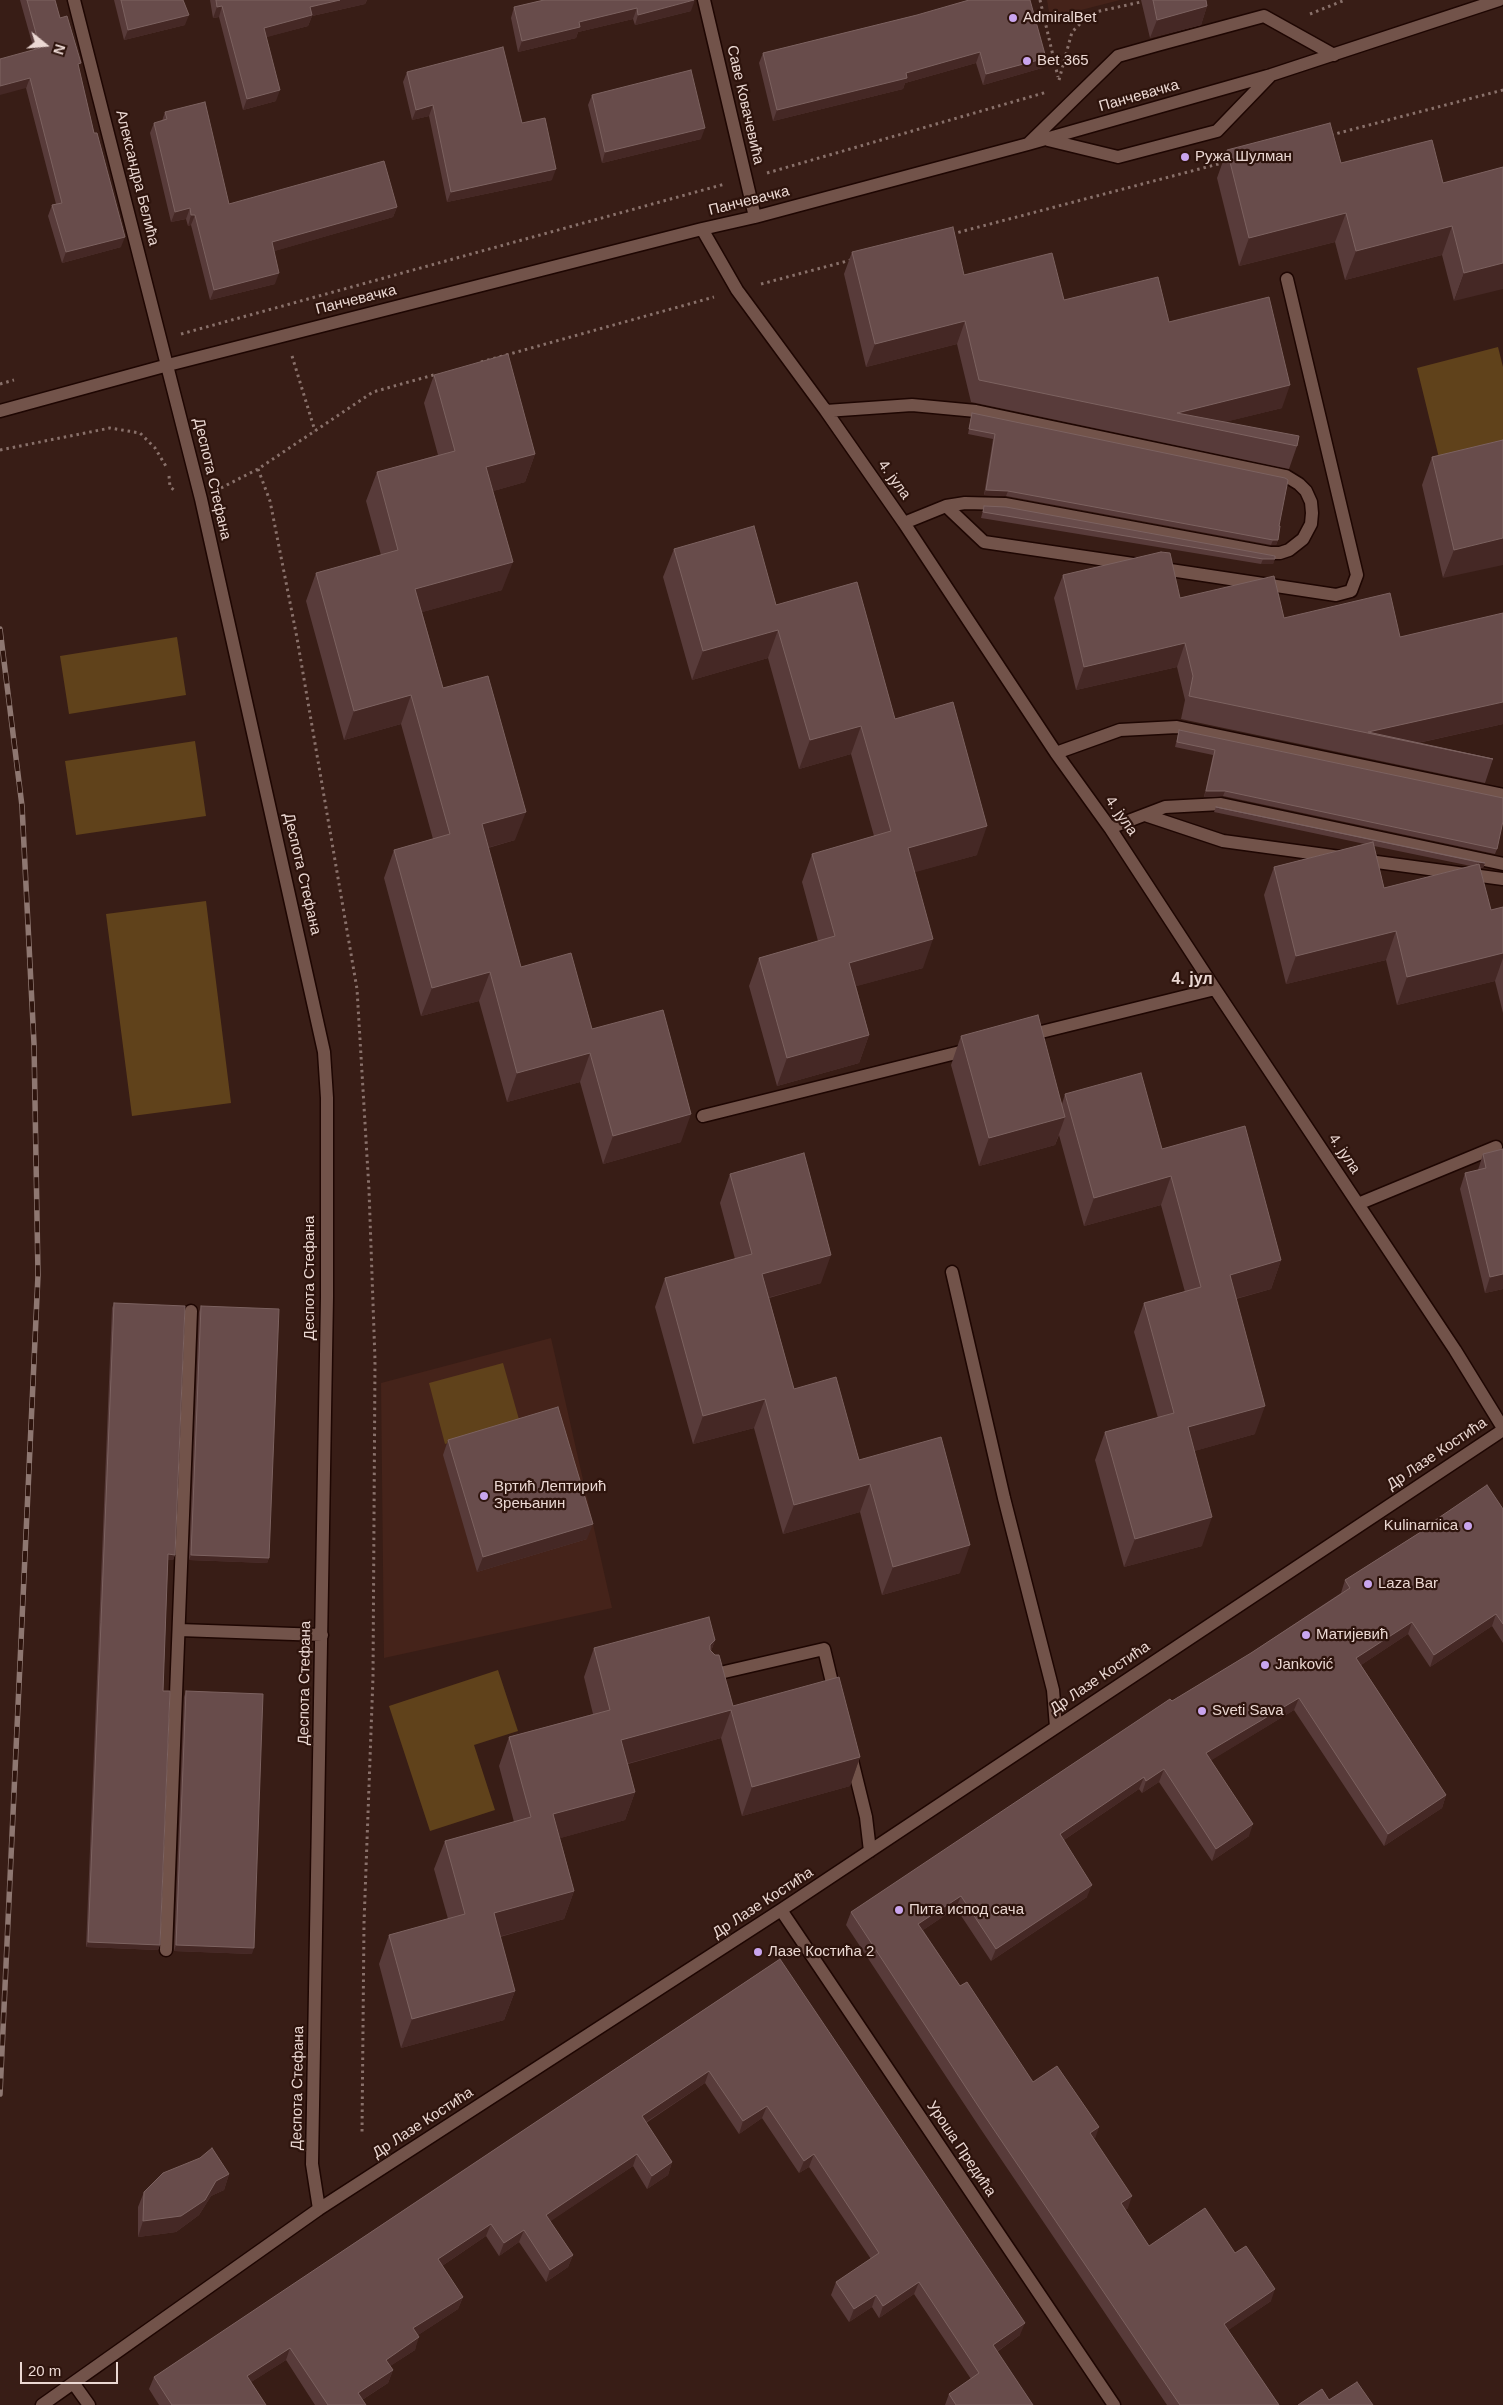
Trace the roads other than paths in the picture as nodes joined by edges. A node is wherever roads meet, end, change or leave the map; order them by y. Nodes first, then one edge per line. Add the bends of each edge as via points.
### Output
1 (74, 0) edge
2 (704, 0) edge
3 (1499, 0) edge
4 (1334, 55) junction
5 (1271, 75) junction
6 (1045, 139) junction
7 (1028, 144) junction
8 (755, 218) junction
9 (702, 229) junction
10 (1287, 279) dead end
11 (168, 365) junction
12 (0, 411) edge
13 (826, 411) junction
14 (946, 506) junction
15 (904, 523) junction
16 (1056, 754) junction
17 (1503, 795) edge
18 (1145, 815) junction
19 (1110, 828) junction
20 (1503, 864) edge
21 (1503, 879) edge
22 (1215, 990) junction
23 (1012, 1040) edge
24 (983, 1047) edge
25 (703, 1116) dead end
26 (1496, 1147) dead end
27 (1358, 1204) junction
28 (952, 1272) dead end
29 (191, 1311) dead end
30 (1503, 1429) edge
31 (179, 1630) junction
32 (322, 1635) junction
33 (707, 1676) edge
34 (838, 1705) edge
35 (1056, 1727) junction
36 (847, 1742) edge
37 (870, 1851) junction
38 (781, 1910) junction
39 (166, 1950) dead end
40 (319, 2209) junction
41 (74, 2384) junction
42 (1109, 2403) edge
43 (42, 2405) edge
44 (89, 2405) edge

1 - 11 street, Александра Белића
2 - 8 street, Саве Ковачевића
3 - 4 street, Панчевачка
4 - 5 street, Панчевачка
4 - 7 street via 1264,16 1118,56
5 - 6 street, Панчевачка
5 - 6 street via 1217,131 1118,156
6 - 7 street, Панчевачка
7 - 8 street, Панчевачка
8 - 9 street, Панчевачка
9 - 11 street, Панчевачка
9 - 13 street, 4. јула via 737,290
10 - 14 street via 1357,575 1351,591 1336,596 984,542
11 - 12 street, Панчевачка
11 - 32 street, Деспота Стефана via 208,528 324,1052 327,1297
13 - 14 street via 912,405 976,411 1286,476 1306,491 1312,513 1311,524 1303,539 1289,550 1270,553 1005,504
13 - 15 street, 4. јула
14 - 15 street
15 - 16 street, 4. јула
16 - 17 street via 1120,730 1177,727
16 - 19 street, 4. јула
18 - 19 street
18 - 20 street via 1165,807 1221,804
18 - 21 street via 1223,841
19 - 22 street, 4. јула
22 - 23 street
22 - 27 street, 4. јула
24 - 25 street
26 - 27 street
27 - 30 street, 4. јула
28 - 35 street via 1004,1498 1053,1690
29 - 31 street
30 - 35 street, Др Лазе Костића
31 - 32 street
31 - 39 street
32 - 40 street, Деспота Стефана via 312,2164
33 - 34 street via 824,1648
35 - 37 street, Др Лазе Костића
36 - 37 street via 866,1817
37 - 38 street, Др Лазе Костића
38 - 40 street, Др Лазе Костића
38 - 42 street, Уроша Предића
40 - 41 street, Др Лазе Костића
41 - 43 street, Др Лазе Костића
41 - 44 street

